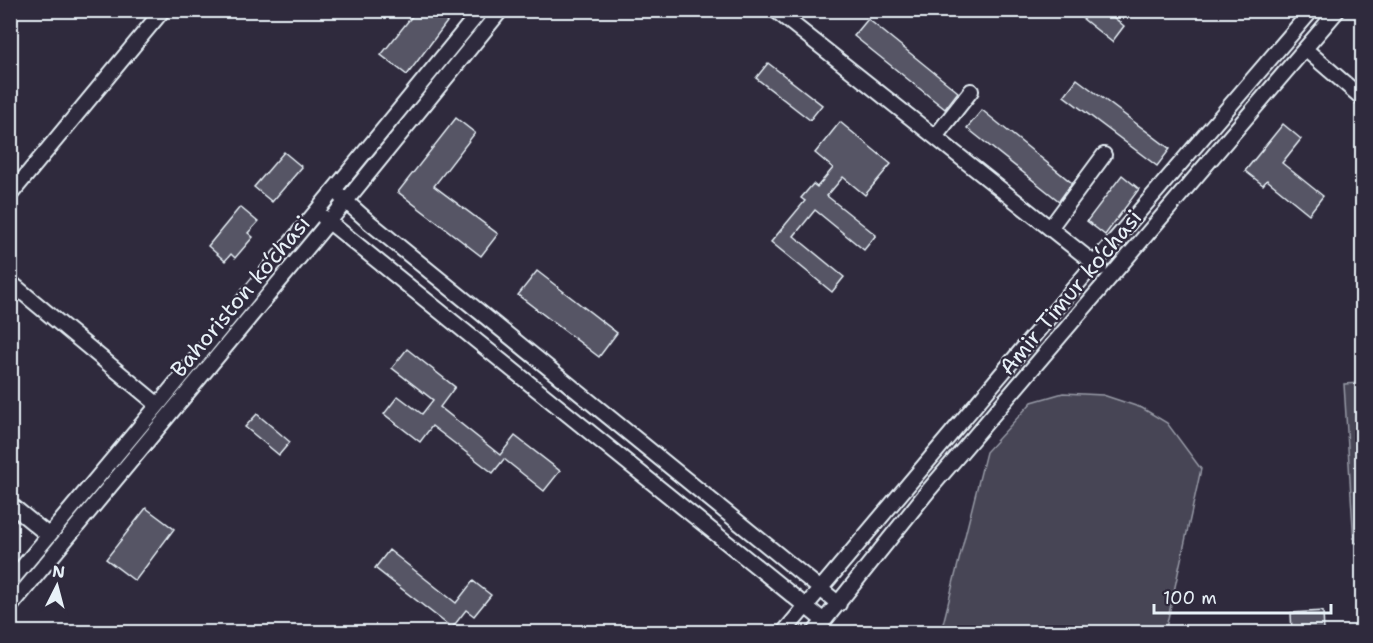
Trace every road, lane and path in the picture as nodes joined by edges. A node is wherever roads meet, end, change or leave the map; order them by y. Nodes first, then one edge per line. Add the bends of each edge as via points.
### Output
1 (163, 10) edge
2 (481, 10) edge
3 (501, 10) edge
4 (775, 10) edge
5 (1312, 10) edge
6 (1338, 10) edge
7 (1305, 49) junction
8 (971, 91) dead end
9 (1362, 98) edge
10 (934, 136) junction
11 (1104, 155) dead end
12 (334, 190) junction
13 (10, 195) edge
14 (346, 201) junction
15 (316, 211) junction
16 (329, 222) junction
17 (1050, 228) junction
18 (1095, 263) junction
19 (1111, 276) junction
20 (10, 282) edge
21 (159, 405) junction
22 (10, 504) edge
23 (48, 535) junction
24 (10, 582) edge
25 (819, 589) junction
26 (839, 604) junction
27 (10, 607) edge
28 (806, 607) junction
29 (824, 621) junction
30 (784, 633) edge
31 (815, 633) edge

1 - 13 street
2 - 12 street, Bahoriston ko‘chasi
3 - 14 street, Bahoriston ko‘chasi
4 - 10 street
5 - 18 street, Amir Timur ko‘chasi
6 - 7 street, Amir Timur ko‘chasi
7 - 9 street
7 - 19 street, Amir Timur ko‘chasi
8 - 10 street
10 - 17 street
11 - 17 street
12 - 14 street
12 - 15 street, Bahoriston ko‘chasi
14 - 16 street, Bahoriston ko‘chasi
14 - 25 street
15 - 16 street
15 - 21 street, Bahoriston ko‘chasi
16 - 27 street, Bahoriston ko‘chasi
16 - 28 street
17 - 18 street
18 - 19 street
18 - 25 street, Amir Timur ko‘chasi
19 - 26 street, Amir Timur ko‘chasi via 928,491
20 - 21 street
21 - 23 street, Bahoriston ko‘chasi
22 - 23 street
23 - 24 street, Bahoriston ko‘chasi
25 - 26 street
25 - 28 street, Amir Timur ko‘chasi
26 - 29 street, Amir Timur ko‘chasi
28 - 29 street
28 - 30 street, Amir Timur ko‘chasi
29 - 31 street, Amir Timur ko‘chasi

